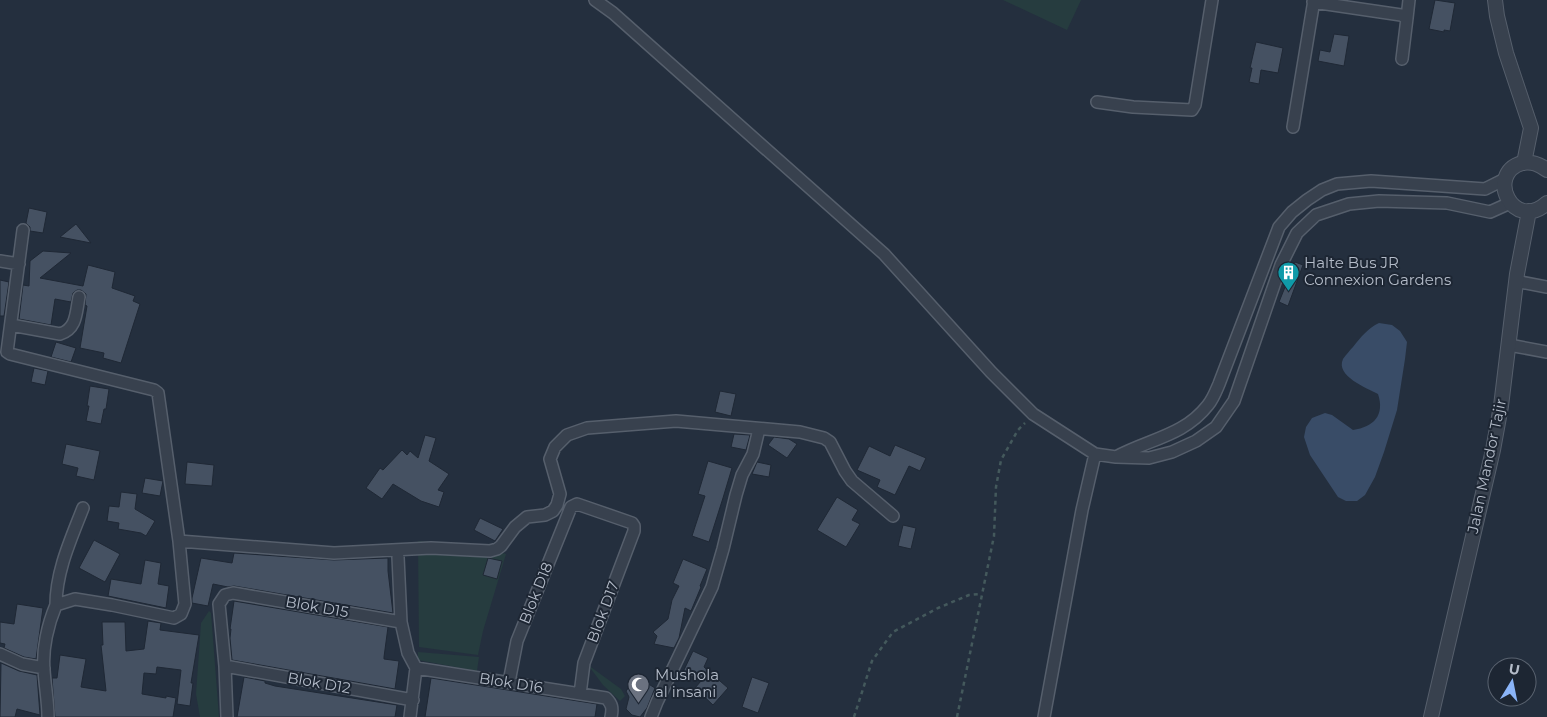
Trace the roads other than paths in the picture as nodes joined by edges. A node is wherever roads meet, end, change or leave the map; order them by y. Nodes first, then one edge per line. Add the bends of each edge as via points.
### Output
1 (595, 0) edge
2 (1212, 0) edge
3 (1409, 0) edge
4 (1495, 0) edge
5 (1314, 1) edge
6 (1359, 4) edge
7 (1407, 18) junction
8 (1402, 59) dead end
9 (1097, 102) dead end
10 (1293, 127) dead end
11 (1524, 163) junction
12 (1547, 170) edge
13 (1505, 179) junction
14 (1510, 203) junction
15 (1547, 203) edge
16 (1529, 211) junction
17 (23, 230) dead end
18 (0, 261) edge
19 (19, 264) junction
20 (1520, 282) dead end
21 (1547, 287) edge
22 (80, 297) dead end
23 (11, 325) junction
24 (1509, 345) junction
25 (4, 352) edge
26 (1547, 352) edge
27 (759, 429) junction
28 (1095, 454) junction
29 (1116, 457) junction
30 (83, 508) dead end
31 (893, 516) dead end
32 (634, 531) joint
33 (179, 541) junction
34 (398, 557) dead end
35 (56, 605) junction
36 (401, 622) junction
37 (0, 654) edge
38 (225, 666) junction
39 (44, 668) junction
40 (416, 668) junction
41 (509, 682) junction
42 (580, 694) junction
43 (413, 700) junction
44 (48, 717) edge
45 (227, 717) edge
46 (410, 717) edge
47 (611, 717) edge
48 (651, 717) edge
49 (1044, 717) edge
50 (1431, 717) edge

1 - 28 street via 884,254 1033,414
2 - 9 street via 1192,110 1133,108
3 - 7 street
4 - 11 street via 1506,53 1531,128
5 - 6 street
5 - 10 street
6 - 7 street
7 - 8 street
11 - 12 street via 1532,162
11 - 13 street via 1509,171
13 - 14 street via 1504,187
13 - 29 street via 1486,189 1371,181 1338,184 1307,200 1279,227 1220,384 1209,404 1180,430
14 - 16 street
14 - 29 street via 1490,212 1446,203 1379,201 1349,204 1316,215 1297,233 1281,265 1234,401 1216,427 1172,452 1148,458
15 - 16 street via 1542,208
16 - 24 street, Jalan Mandor Tajir via 1517,274
17 - 19 street
18 - 19 street
19 - 23 street
20 - 21 street
22 - 23 street via 74,325 67,332 60,334
23 - 25 street
24 - 26 street
24 - 50 street, Jalan Mandor Tajir via 1493,450
25 - 33 street via 158,393
27 - 31 street via 800,432 824,438 830,442 852,481
27 - 33 street via 676,421 587,428 567,435 555,447 550,460 560,494 557,505 545,515 527,517 497,550 431,548 334,553
27 - 48 street via 753,454 736,495 712,587
28 - 29 street
28 - 49 street
30 - 35 street via 58,580
32 - 41 street, Blok D18 via 632,523 577,504 571,507 517,641
32 - 42 street, Blok D17 via 584,663
33 - 35 street via 185,604 181,614 174,618 76,599
34 - 36 street
35 - 39 street via 47,628
36 - 38 street, Blok D15 via 233,593 225,595 218,604
36 - 40 street via 408,653
37 - 39 street via 22,664
38 - 43 street, Blok D12
38 - 45 street
39 - 44 street
40 - 41 street, Blok D16
40 - 43 street
41 - 42 street, Blok D16
42 - 47 street, Blok D16 via 606,698 613,710
43 - 46 street

